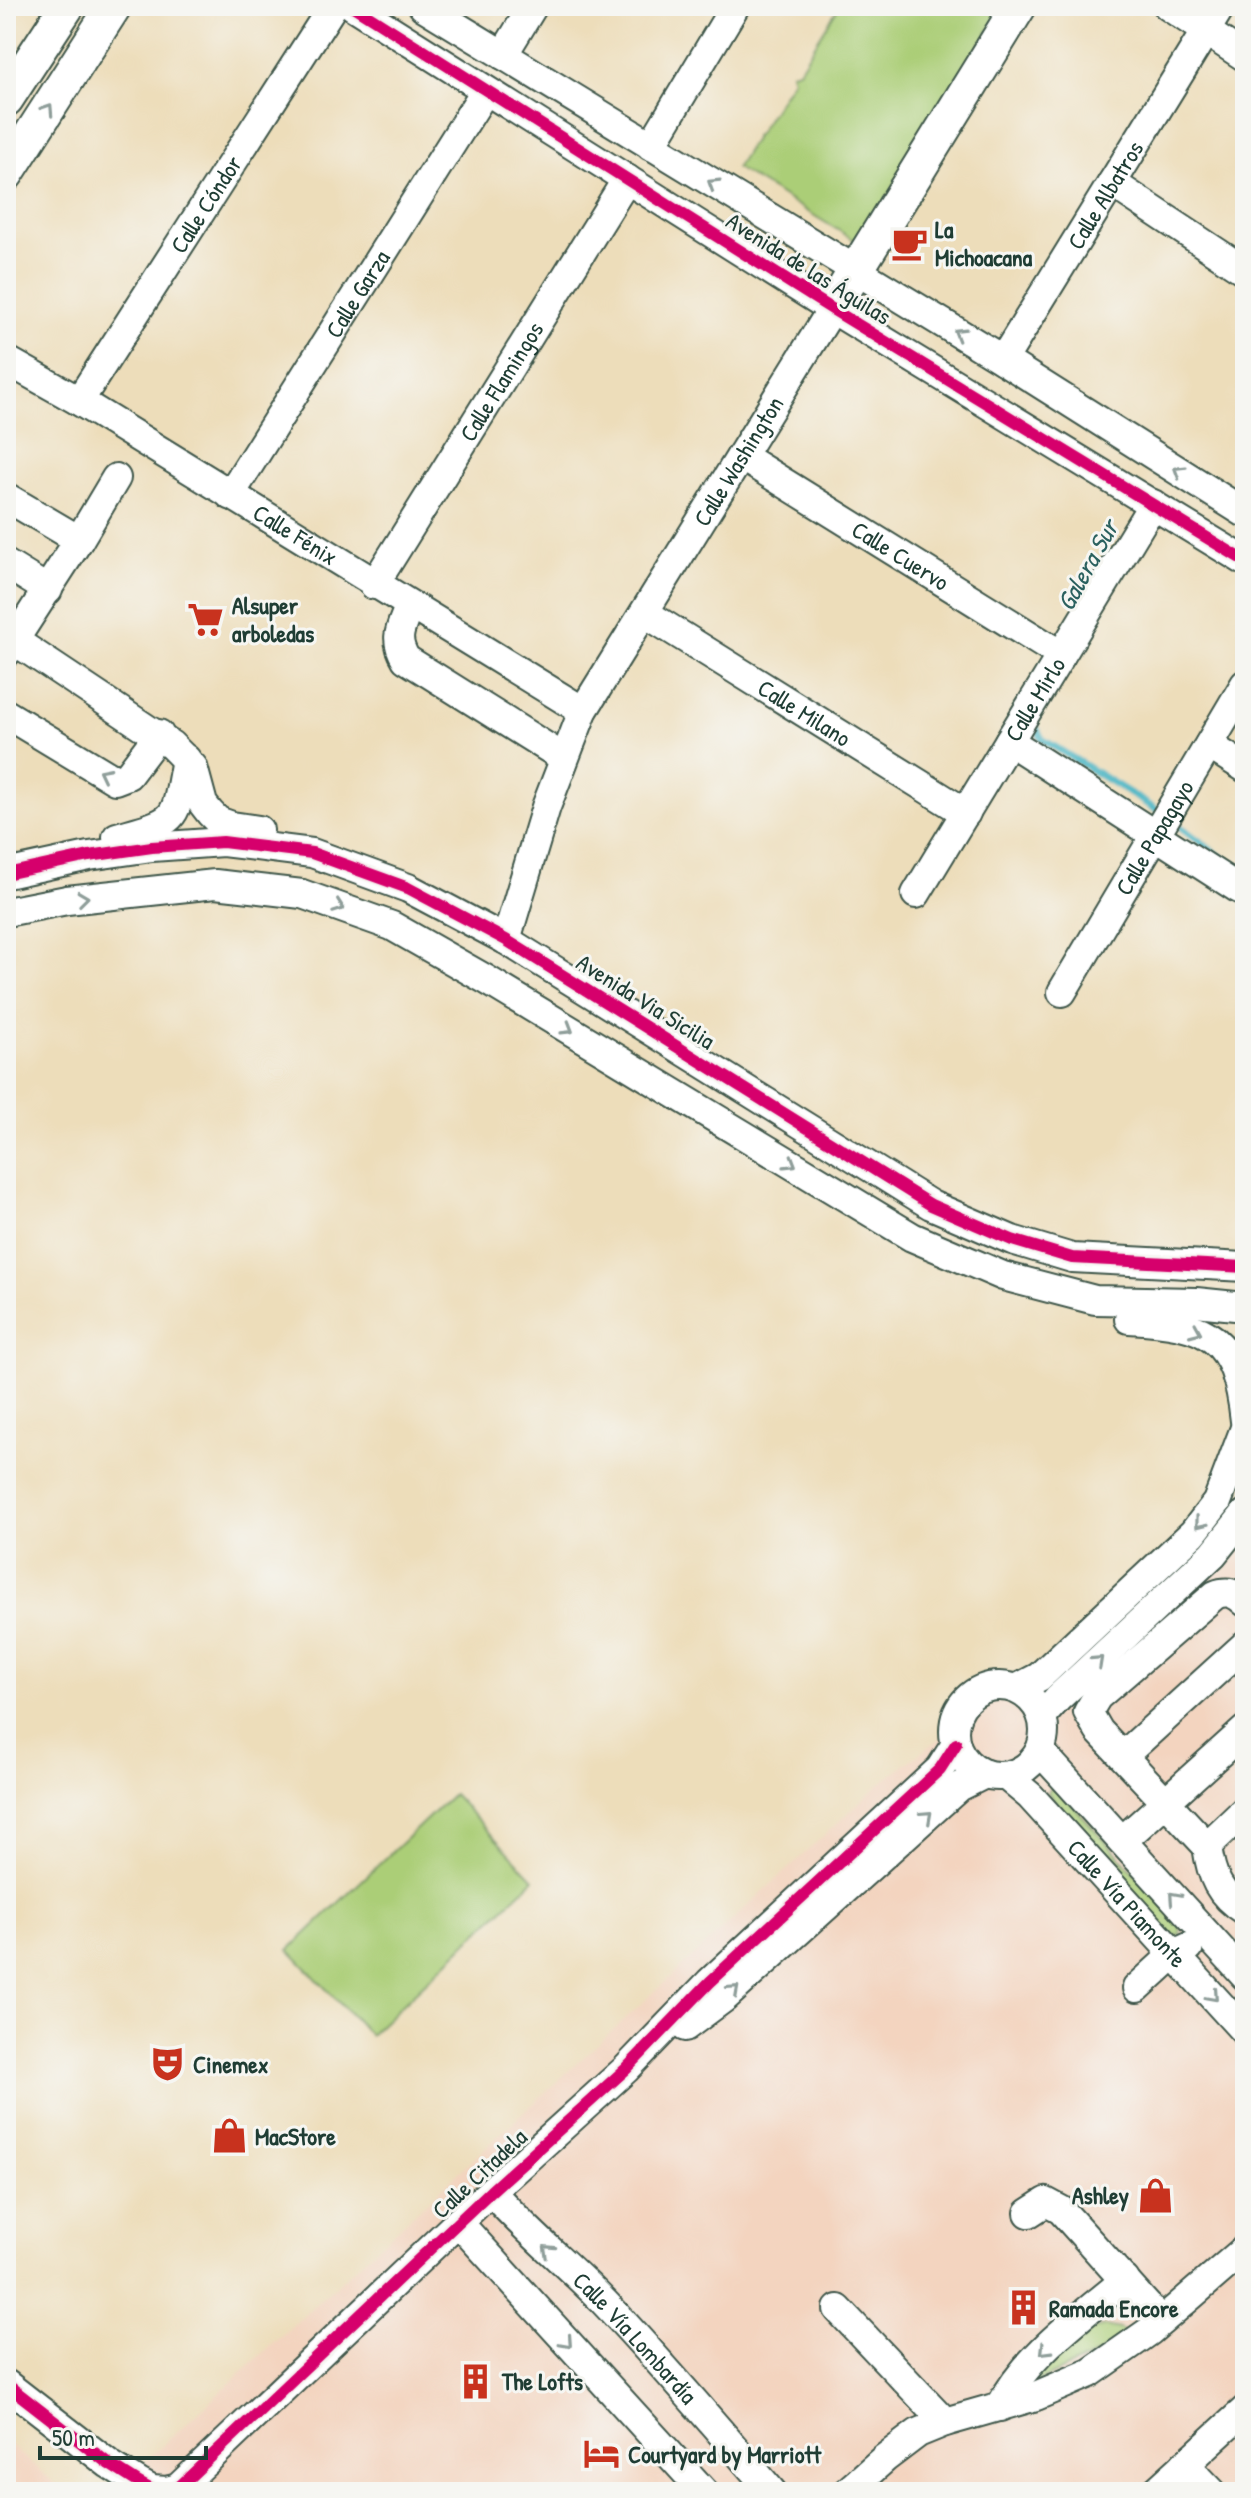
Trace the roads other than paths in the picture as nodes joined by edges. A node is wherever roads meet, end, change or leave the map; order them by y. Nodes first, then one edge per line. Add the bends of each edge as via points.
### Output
1 (67, 6) edge
2 (114, 6) edge
3 (333, 6) edge
4 (353, 6) edge
5 (423, 6) edge
6 (533, 6) edge
7 (735, 6) edge
8 (1019, 6) edge
9 (1168, 6) edge
10 (1221, 6) edge
11 (1206, 31) junction
12 (503, 55) junction
13 (1245, 57) edge
14 (485, 91) junction
15 (6, 99) edge
16 (651, 146) junction
17 (6, 174) edge
18 (627, 179) junction
19 (1112, 183) junction
20 (1245, 271) edge
21 (855, 272) junction
22 (832, 309) junction
23 (6, 360) edge
24 (1003, 360) junction
25 (79, 401) junction
26 (741, 456) junction
27 (116, 478) dead end
28 (230, 495) junction
29 (6, 497) edge
30 (1153, 504) junction
31 (1245, 513) edge
32 (79, 540) junction
33 (1245, 561) edge
34 (6, 564) edge
35 (374, 585) junction
36 (48, 590) junction
37 (409, 607) junction
38 (645, 613) junction
39 (9, 643) edge
40 (1061, 655) junction
41 (1245, 684) edge
42 (583, 711) junction
43 (6, 714) edge
44 (159, 734) junction
45 (1009, 741) junction
46 (1209, 745) junction
47 (564, 758) junction
48 (186, 759) junction
49 (1245, 768) edge
50 (966, 813) junction
51 (1155, 835) junction
52 (312, 853) junction
53 (89, 856) junction
54 (6, 874) edge
55 (1239, 889) dead end
56 (302, 894) junction
57 (916, 894) dead end
58 (6, 912) edge
59 (506, 940) junction
60 (1062, 992) dead end
61 (1245, 1267) edge
62 (1047, 1288) junction
63 (1245, 1307) edge
64 (1245, 1421) edge
65 (1245, 1428) edge
66 (1245, 1514) edge
67 (1245, 1602) edge
68 (1245, 1645) edge
69 (1016, 1689) junction
70 (1042, 1716) junction
71 (1245, 1730) edge
72 (956, 1744) junction
73 (1040, 1751) junction
74 (1123, 1756) junction
75 (996, 1775) junction
76 (1164, 1803) junction
77 (1242, 1818) edge
78 (1123, 1840) junction
79 (1207, 1846) junction
80 (1245, 1911) edge
81 (1224, 1952) junction
82 (1174, 1954) junction
83 (1245, 1976) edge
84 (1137, 1988) dead end
85 (1245, 2032) edge
86 (626, 2069) junction
87 (491, 2191) junction
88 (1029, 2213) dead end
89 (458, 2222) junction
90 (1245, 2249) edge
91 (1125, 2280) junction
92 (838, 2309) dead end
93 (1161, 2321) junction
94 (6, 2384) edge
95 (1000, 2407) junction
96 (1245, 2410) edge
97 (945, 2422) junction
98 (1185, 2464) junction
99 (704, 2492) edge
100 (772, 2492) edge
101 (847, 2492) edge
102 (1155, 2492) edge
103 (1212, 2492) edge

1 - 15 main road
17 -> 2 main road
3 - 25 street, Calle Cóndor
4 - 14 street, Avenida de las Águilas
5 - 12 street, Avenida de las Águilas
6 - 12 street
7 - 16 street
8 - 21 main road, Calle Washington
9 - 11 street
10 - 11 street, Calle Albatros
11 - 13 street
11 - 19 street, Calle Albatros
12 - 16 street, Avenida de las Águilas
14 - 18 street, Avenida de las Águilas
14 - 28 street, Calle Garza
21 -> 16 street, Avenida de las Águilas
18 - 22 street, Avenida de las Águilas
18 - 35 street, Calle Flamingos
19 - 20 street
19 - 24 street, Calle Albatros
21 - 22 main road, Calle Washington
24 -> 21 street, Avenida de las Águilas
22 - 26 street, Calle Washington
22 - 30 street, Avenida de las Águilas
23 - 25 street, Calle Fénix
31 -> 24 street, Avenida de las Águilas
25 - 28 street, Calle Fénix
26 - 38 street, Calle Washington
26 - 40 street, Calle Cuervo
27 - 32 street
28 - 35 street, Calle Fénix
29 - 32 street
30 - 33 street, Avenida de las Águilas
30 - 40 street, Calle Mirlo
32 - 36 street
34 - 36 street
35 - 37 street, Calle Fénix
36 - 39 street
37 - 42 street, Calle Fénix
37 - 47 street via 398,634 406,659
38 - 42 street, Calle Washington
38 - 50 street, Calle Milano
39 - 44 street
40 - 45 street, Calle Mirlo
41 - 46 street, Calle Papagayo
42 - 47 street, Calle Washington
44 -> 43 street via 128,775 115,780
44 - 48 street
45 - 50 street, Calle Mirlo
45 - 51 street
46 - 49 street
46 - 51 street, Calle Papagayo
47 - 59 street, Calle Washington
48 - 52 street via 197,776 203,804 218,821 284,834
48 - 53 street via 176,808 167,821 118,836
50 - 57 street, Calle Mirlo
51 - 55 street
51 - 60 street, Calle Papagayo
52 - 53 street, Avenida Via Sicilia via 223,842
52 - 56 street
52 - 59 street, Avenida Via Sicilia via 408,888
53 - 54 street, Avenida Via Sicilia
58 -> 56 street via 215,884
56 -> 62 street via 392,926 912,1237 1003,1276
59 - 61 street, Avenida Via Sicilia via 931,1205 1012,1240 1072,1258
62 - 63 street via 1095,1300
62 -> 64 street via 1065,1307 1086,1317 1162,1321 1200,1330 1228,1355 1242,1390
65 -> 69 street via 1217,1502 1193,1533 1039,1677
70 -> 66 street via 1213,1554
67 - 74 street via 1226,1591 1215,1595 1091,1704 1092,1721
68 - 74 street
69 - 70 street via 1036,1704
69 - 72 street via 996,1685 971,1695 956,1717
70 - 73 street
71 - 76 street
72 - 75 street via 962,1757
72 - 86 street, Calle Citadela via 940,1769 710,1982
73 - 75 street via 1020,1771
73 - 78 street, Calle Vía Piamonte
74 - 76 street
75 - 82 street, Calle Vía Piamonte via 1030,1796
86 -> 75 street, Calle Citadela via 724,1998 959,1787
76 - 78 street
76 - 79 street
77 - 79 street
81 -> 78 street, Calle Vía Piamonte
79 - 80 street via 1217,1886
81 - 82 street via 1194,1946
81 - 83 street, Calle Vía Piamonte
82 - 84 street
82 -> 85 street, Calle Vía Piamonte
86 - 87 street, Calle Citadela
87 - 89 street, Calle Citadela
100 -> 87 street, Calle Vía Lombardía via 656,2358
88 - 91 street via 1046,2202 1061,2210
89 - 94 street, Calle Citadela via 178,2488 152,2490 139,2483
89 -> 99 street
90 - 93 street
91 - 93 street
91 -> 95 street via 1048,2346 1011,2385
92 - 97 street
93 - 95 street via 1090,2373
95 - 97 street
96 - 98 street
97 - 101 street via 918,2433
98 - 102 street
98 - 103 street

